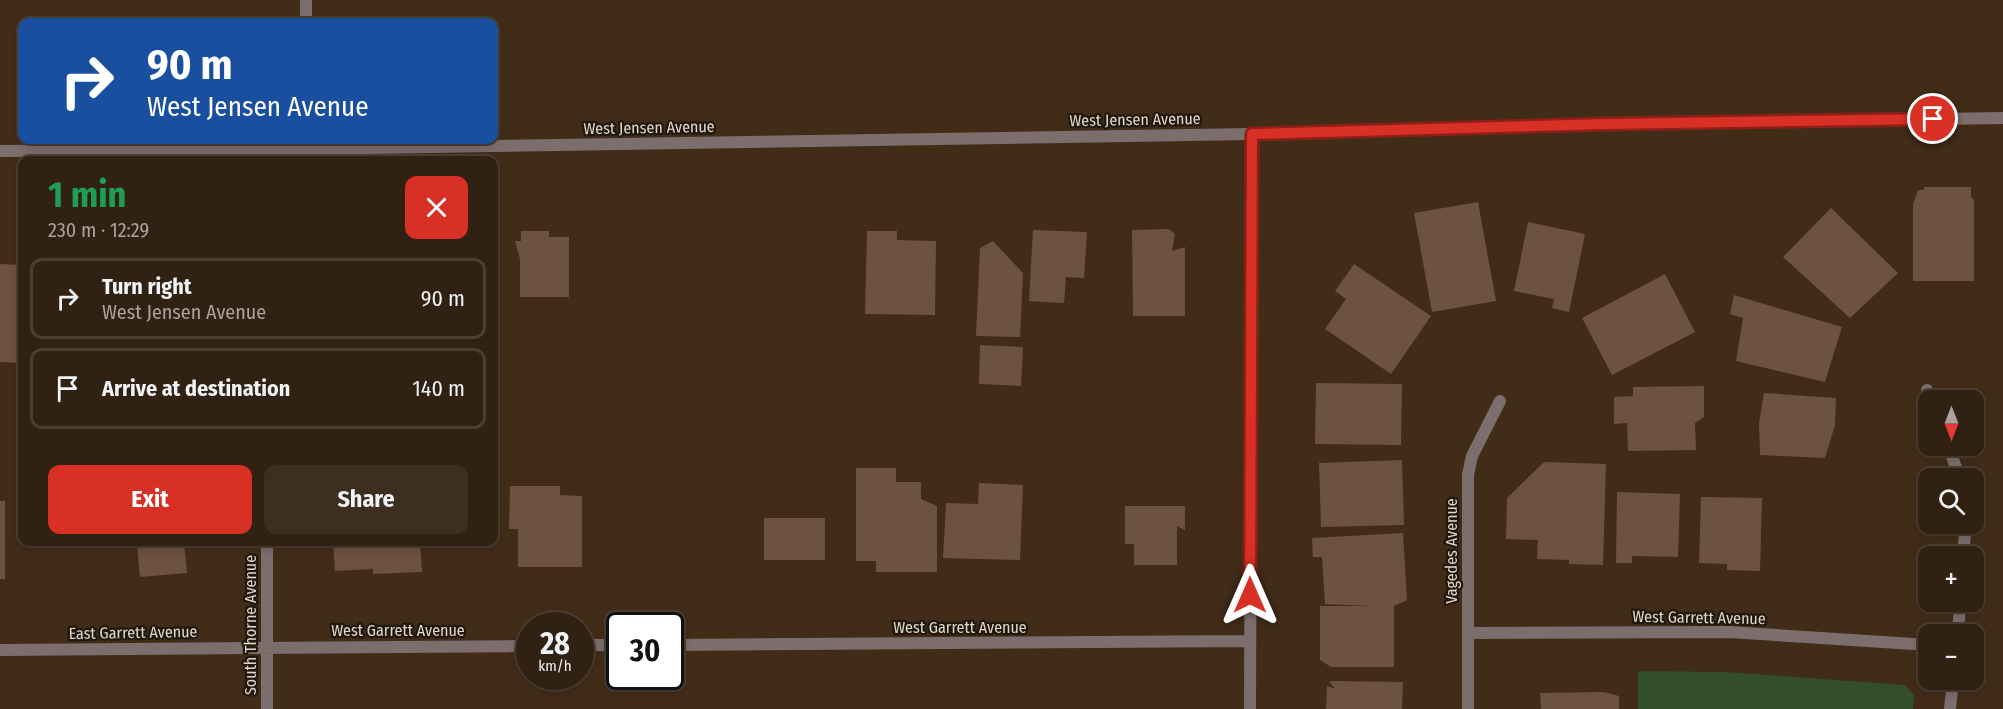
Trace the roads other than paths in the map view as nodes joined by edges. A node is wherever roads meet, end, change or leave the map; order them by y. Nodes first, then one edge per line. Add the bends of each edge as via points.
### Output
1 (306, 0) edge
2 (306, 18) edge
3 (2003, 118) edge
4 (1252, 134) junction
5 (498, 142) edge
6 (304, 144) edge
7 (0, 151) edge
8 (267, 155) edge
9 (1500, 401) dead end
10 (267, 546) edge
11 (1468, 633) junction
12 (1249, 641) junction
13 (1918, 644) edge
14 (684, 645) edge
15 (516, 646) edge
16 (267, 647) junction
17 (0, 650) edge
18 (1952, 690) edge
19 (267, 709) edge
20 (1250, 709) edge
21 (1468, 709) edge
22 (1950, 709) edge

1 - 2 street
3 - 4 street, West Jensen Avenue
4 - 5 street, West Jensen Avenue
4 - 12 street
6 - 8 street, West Jensen Avenue
7 - 8 street, West Jensen Avenue
9 - 11 street, Vagedes Avenue via 1472,456 1468,475
10 - 16 street, South Thorne Avenue
11 - 13 street, West Garrett Avenue via 1729,632
11 - 21 street, Vagedes Avenue
12 - 14 street, West Garrett Avenue
12 - 20 street
15 - 16 street, West Garrett Avenue
16 - 17 street, East Garrett Avenue
16 - 19 street, South Thorne Avenue
18 - 22 street

